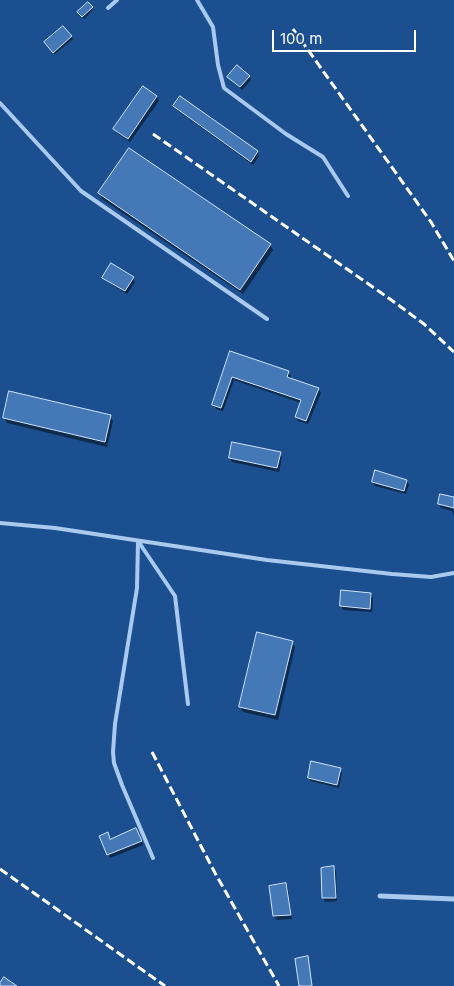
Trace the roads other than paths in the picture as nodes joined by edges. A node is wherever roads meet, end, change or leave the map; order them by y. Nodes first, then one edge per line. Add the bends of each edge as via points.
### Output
1 (117, 0) edge
2 (197, 0) edge
3 (108, 8) dead end
4 (0, 103) edge
5 (348, 196) dead end
6 (267, 319) dead end
7 (0, 523) edge
8 (138, 541) junction
9 (454, 573) edge
10 (188, 704) dead end
11 (153, 858) dead end
12 (380, 896) dead end
13 (454, 900) edge

1 - 3 lane
2 - 5 lane via 213,27 224,88 323,157
4 - 6 lane via 81,191
7 - 8 lane
8 - 9 lane via 267,560 431,578
8 - 10 lane via 176,596
8 - 11 lane via 137,588 114,724 113,752 114,764
12 - 13 street

